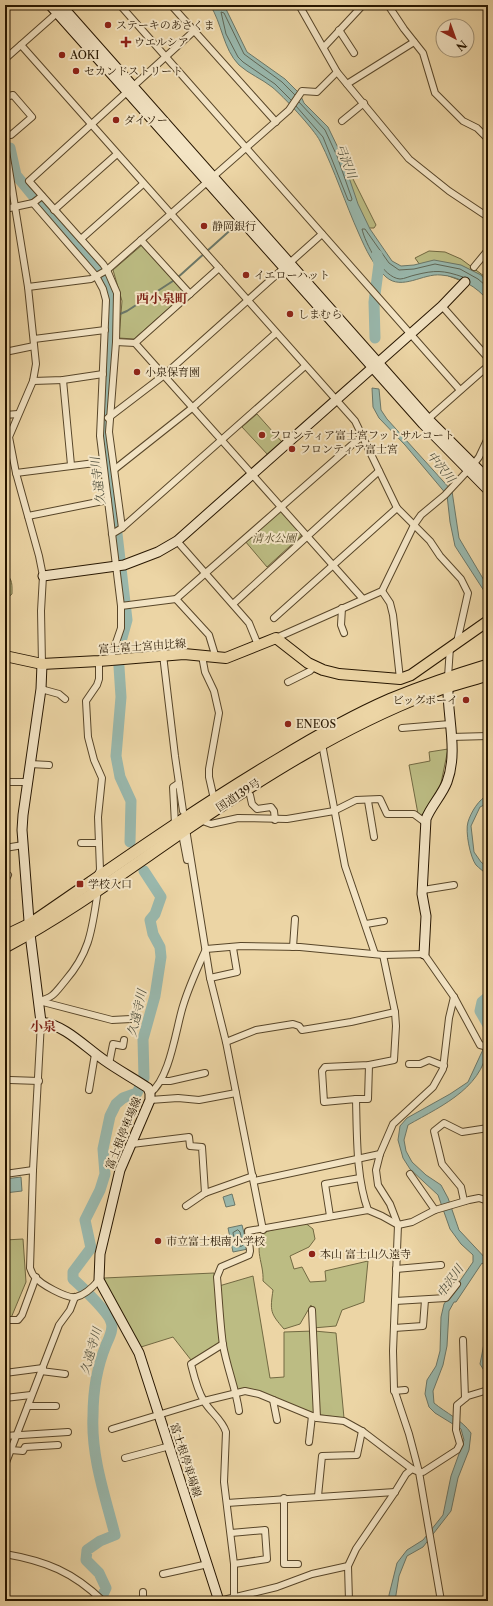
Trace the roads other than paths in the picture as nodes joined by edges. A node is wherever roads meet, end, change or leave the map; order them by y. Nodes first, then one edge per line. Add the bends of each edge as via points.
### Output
1 (50, 5) edge
2 (120, 5) edge
3 (171, 5) edge
4 (299, 5) edge
5 (363, 5) edge
6 (388, 5) edge
7 (59, 9) edge
8 (339, 30) junction
9 (194, 31) junction
10 (414, 42) junction
11 (21, 45) junction
12 (324, 47) junction
13 (354, 53) dead end
14 (166, 57) junction
15 (5, 58) edge
16 (337, 72) junction
17 (347, 84) junction
18 (130, 89) junction
19 (5, 97) edge
20 (364, 103) junction
21 (342, 121) dead end
22 (276, 122) junction
23 (90, 124) junction
24 (5, 135) edge
25 (488, 139) edge
26 (5, 146) edge
27 (246, 147) junction
28 (117, 154) junction
29 (210, 179) junction
30 (143, 184) junction
31 (37, 200) junction
32 (15, 207) junction
33 (5, 209) edge
34 (54, 210) junction
35 (170, 214) junction
36 (488, 217) edge
37 (322, 234) junction
38 (81, 239) junction
39 (141, 240) junction
40 (488, 250) edge
41 (287, 266) junction
42 (474, 267) dead end
43 (219, 268) junction
44 (102, 273) junction
45 (465, 282) dead end
46 (28, 287) junction
47 (190, 294) junction
48 (248, 300) junction
49 (442, 306) junction
50 (105, 330) junction
51 (276, 333) junction
52 (411, 334) junction
53 (34, 339) junction
54 (116, 342) junction
55 (135, 343) junction
56 (34, 346) junction
57 (5, 352) edge
58 (488, 358) edge
59 (375, 365) junction
60 (305, 366) junction
61 (487, 369) edge
62 (103, 374) junction
63 (163, 376) junction
64 (63, 380) junction
65 (32, 381) junction
66 (460, 390) junction
67 (336, 400) junction
68 (192, 408) junction
69 (18, 414) junction
70 (5, 415) edge
71 (106, 418) junction
72 (428, 419) junction
73 (362, 436) junction
74 (488, 438) edge
75 (221, 441) junction
76 (103, 462) junction
77 (71, 465) junction
78 (470, 468) junction
79 (115, 469) junction
80 (379, 471) junction
81 (16, 473) junction
82 (252, 474) junction
83 (488, 479) edge
84 (488, 490) edge
85 (108, 500) junction
86 (280, 506) junction
87 (397, 508) junction
88 (28, 516) junction
89 (414, 525) junction
90 (117, 531) junction
91 (307, 536) junction
92 (177, 541) junction
93 (119, 566) junction
94 (332, 566) junction
95 (206, 572) junction
96 (43, 576) junction
97 (382, 591) junction
98 (176, 599) junction
99 (362, 599) junction
100 (233, 604) junction
101 (122, 606) junction
102 (342, 608) junction
103 (274, 618) dead end
104 (488, 621) edge
105 (344, 634) dead end
106 (276, 638) junction
107 (454, 644) junction
108 (258, 645) junction
109 (163, 655) junction
110 (5, 656) edge
111 (202, 656) junction
112 (216, 658) junction
113 (116, 660) junction
114 (99, 661) junction
115 (42, 664) junction
116 (488, 665) edge
117 (314, 666) junction
118 (488, 675) edge
119 (400, 679) junction
120 (288, 682) dead end
121 (448, 682) junction
122 (41, 689) junction
123 (65, 698) dead end
124 (450, 724) junction
125 (402, 728) dead end
126 (488, 736) edge
127 (451, 737) junction
128 (322, 744) junction
129 (30, 764) junction
130 (49, 765) dead end
131 (5, 782) edge
132 (27, 782) junction
133 (179, 784) junction
134 (250, 795) dead end
135 (214, 799) junction
136 (368, 801) junction
137 (183, 811) dead end
138 (334, 811) junction
139 (200, 820) junction
140 (276, 820) junction
141 (426, 823) junction
142 (175, 824) junction
143 (185, 834) junction
144 (374, 837) dead end
145 (81, 843) dead end
146 (99, 843) junction
147 (23, 845) junction
148 (5, 848) edge
149 (8, 875) dead end
150 (193, 875) junction
151 (5, 881) edge
152 (97, 885) junction
153 (454, 885) dead end
154 (422, 890) junction
155 (294, 919) dead end
156 (384, 921) dead end
157 (366, 924) junction
158 (30, 929) junction
159 (5, 936) edge
160 (5, 947) edge
161 (294, 947) junction
162 (233, 948) junction
163 (206, 949) junction
164 (375, 954) junction
165 (424, 954) junction
166 (383, 955) junction
167 (210, 978) junction
168 (454, 997) junction
169 (39, 1001) junction
170 (396, 1012) junction
171 (131, 1019) dead end
172 (41, 1022) junction
173 (124, 1040) dead end
174 (226, 1042) junction
175 (488, 1047) edge
176 (95, 1054) junction
177 (109, 1064) junction
178 (409, 1064) dead end
179 (369, 1065) junction
180 (444, 1066) junction
181 (205, 1073) dead end
182 (10, 1080) dead end
183 (39, 1081) junction
184 (161, 1081) junction
185 (89, 1090) dead end
186 (236, 1093) junction
187 (150, 1094) junction
188 (356, 1099) junction
189 (488, 1128) edge
190 (132, 1144) junction
191 (380, 1154) junction
192 (359, 1158) junction
193 (33, 1170) junction
194 (5, 1174) edge
195 (410, 1174) dead end
196 (253, 1178) junction
197 (360, 1178) junction
198 (205, 1192) junction
199 (464, 1201) junction
200 (488, 1201) edge
201 (186, 1206) dead end
202 (438, 1209) junction
203 (368, 1210) junction
204 (330, 1216) junction
205 (398, 1225) junction
206 (263, 1230) junction
207 (440, 1265) dead end
208 (396, 1269) junction
209 (36, 1277) junction
210 (96, 1283) junction
211 (457, 1284) dead end
212 (75, 1297) junction
213 (425, 1300) junction
214 (395, 1301) junction
215 (312, 1310) dead end
216 (5, 1320) edge
217 (394, 1328) junction
218 (463, 1340) dead end
219 (223, 1344) junction
220 (42, 1369) junction
221 (5, 1373) edge
222 (65, 1374) dead end
223 (405, 1390) dead end
224 (488, 1390) edge
225 (394, 1391) junction
226 (237, 1393) junction
227 (32, 1394) junction
228 (5, 1398) edge
229 (464, 1398) junction
230 (272, 1400) junction
231 (204, 1401) junction
232 (28, 1406) junction
233 (56, 1406) dead end
234 (239, 1412) dead end
235 (159, 1415) junction
236 (314, 1417) junction
237 (277, 1420) dead end
238 (112, 1429) dead end
239 (362, 1431) junction
240 (68, 1432) dead end
241 (18, 1434) junction
242 (5, 1436) edge
243 (309, 1442) dead end
244 (58, 1445) dead end
245 (170, 1446) junction
246 (11, 1450) junction
247 (124, 1458) dead end
248 (5, 1465) edge
249 (412, 1469) junction
250 (419, 1472) junction
251 (396, 1492) junction
252 (318, 1496) junction
253 (284, 1498) junction
254 (227, 1503) junction
255 (231, 1533) junction
256 (5, 1554) edge
257 (208, 1564) junction
258 (234, 1564) junction
259 (298, 1564) dead end
260 (348, 1566) junction
261 (162, 1574) dead end
262 (143, 1592) dead end
263 (235, 1599) edge
264 (103, 1601) edge
265 (143, 1601) edge
266 (219, 1601) edge
267 (349, 1601) edge
268 (441, 1601) edge

1 - 7 street
2 - 14 street
3 - 9 street
4 - 12 street
5 - 8 street
6 - 10 street
7 - 11 street
7 - 18 street
8 - 12 street
8 - 13 street
9 - 14 street
9 - 22 street
10 - 17 street
10 - 25 street via 423,53 435,93 463,121 477,128
11 - 15 street
11 - 23 street
12 - 16 street
14 - 18 street
14 - 27 street
16 - 17 street
16 - 22 street via 318,92 302,91 289,110
17 - 20 street
18 - 23 street
18 - 29 street
19 - 24 street via 13,95 32,117 11,135
20 - 21 street
20 - 36 street via 409,159 449,191
22 - 27 street
23 - 28 street
23 - 31 street via 29,181
26 - 32 street
27 - 29 street
27 - 37 street
28 - 30 street
28 - 34 street
29 - 35 street
29 - 41 street
30 - 35 street
30 - 38 street
31 - 32 street
31 - 34 street
31 - 44 street
32 - 33 street
32 - 46 street
34 - 38 street
35 - 39 street
35 - 43 street
37 - 41 street
37 - 52 street
38 - 44 street
39 - 44 street
39 - 47 street
40 - 42 street
41 - 48 street
41 - 59 street
43 - 47 street
43 - 48 street
44 - 46 street via 91,279
44 - 50 street via 106,300
44 - 54 street via 117,293
45 - 49 street
46 - 53 street
47 - 55 street
48 - 51 street
48 - 63 street
49 - 52 street
49 - 58 street
50 - 53 street
50 - 62 street
51 - 60 street
51 - 68 street
52 - 59 street
52 - 66 street
53 - 56 street
54 - 55 street
54 - 71 street
55 - 63 street
56 - 57 street
56 - 65 street via 36,364
59 - 67 street
59 - 72 street
59 - 78 street via 423,424
60 - 67 street
60 - 75 street
61 - 66 street
62 - 64 street
62 - 71 street
63 - 68 street
63 - 71 street
64 - 65 street
64 - 77 street
65 - 69 street
66 - 72 street
67 - 73 street via 355,421
67 - 82 street
68 - 75 street
68 - 79 street
69 - 70 street
69 - 81 street via 9,437
71 - 76 street via 100,436
71 - 79 street
72 - 78 street
73 - 80 street
73 - 86 street
74 - 78 street via 479,457
75 - 82 street
75 - 90 street
76 - 77 street
76 - 85 street
77 - 81 street
78 - 83 street
78 - 84 street
78 - 89 street via 421,515
79 - 90 street
80 - 87 street
80 - 91 street
81 - 88 street
82 - 86 street
82 - 92 street
85 - 88 street
85 - 90 street
86 - 91 street
86 - 95 street
87 - 89 street
87 - 94 street
88 - 96 street
89 - 97 street
89 - 107 street via 462,578 468,593
90 - 93 street
91 - 94 street
91 - 100 street
92 - 93 street via 158,552
92 - 95 street
93 - 96 street
93 - 101 street
94 - 99 street
94 - 103 street
95 - 98 street
95 - 100 street
96 - 115 street
97 - 99 street
97 - 119 street via 394,615
98 - 101 street
98 - 112 street via 209,634
99 - 102 street
100 - 108 street via 249,623
101 - 113 street
102 - 105 street
102 - 106 street
104 - 107 main road
106 - 108 main road, 富士富士宮由比線
106 - 117 main road
107 - 119 main road via 411,675
107 - 121 street
108 - 112 main road, 富士富士宮由比線 via 226,658
109 - 111 main road, 富士富士宮由比線
109 - 113 main road, 富士富士宮由比線
109 - 133 street
110 - 115 main road, 富士富士宮由比線
111 - 112 main road, 富士富士宮由比線
111 - 135 street via 219,713 209,769
113 - 114 main road, 富士富士宮由比線
114 - 115 main road, 富士富士宮由比線
114 - 146 street via 99,679 86,701 88,737 102,778 98,817
115 - 122 street
116 - 121 highway, 国道139号
117 - 119 main road via 339,674
117 - 120 street via 310,671
118 - 121 highway, 国道139号
121 - 124 street
121 - 128 highway, 国道139号
121 - 135 highway, 国道139号 via 391,700 348,720
122 - 123 street
122 - 129 street
124 - 125 street
124 - 127 street
126 - 127 street
127 - 141 street via 447,781 430,810
128 - 138 street
128 - 139 highway, 国道139号 via 254,784
129 - 130 street
129 - 132 street
131 - 132 street
132 - 147 street
133 - 137 street
133 - 142 street via 173,787
134 - 140 street via 252,804 257,809 271,807
135 - 142 highway, 国道139号
136 - 138 street via 356,800
136 - 141 street via 380,799 387,814 414,814
136 - 144 street
138 - 140 street
138 - 157 street via 344,866
139 - 140 street via 211,824 238,818
139 - 143 highway, 国道139号
141 - 154 street
142 - 152 highway, 国道139号
143 - 150 street
143 - 150 street via 189,872
143 - 152 highway, 国道139号
145 - 146 street
146 - 152 street via 100,870
147 - 148 street
147 - 158 street
149 - 151 street
150 - 163 street
152 - 158 highway, 国道139号
152 - 169 street via 92,928 85,952 73,972 51,998
153 - 154 street
154 - 165 street via 426,916
155 - 161 street
156 - 157 street
157 - 164 street
158 - 159 highway, 国道139号
158 - 160 highway, 国道139号
158 - 169 street
161 - 162 street
161 - 164 street
162 - 163 street
162 - 167 street via 237,972
163 - 167 street
163 - 184 street via 183,1004 172,1052
164 - 166 street
165 - 166 street
165 - 168 street
166 - 170 street
167 - 174 street
168 - 175 street via 480,1045
168 - 180 street
169 - 171 street via 112,1020
169 - 172 street
170 - 174 street via 302,1030 293,1024 256,1030
170 - 179 street via 394,1060
172 - 176 street, 富士根停車場線 via 60,1028
172 - 183 street
173 - 177 street via 123,1046 112,1044
174 - 186 street
176 - 177 street, 富士根停車場線
176 - 185 street
177 - 187 street, 富士根停車場線 via 130,1076
178 - 180 street via 420,1064 429,1060
179 - 188 street via 368,1099
179 - 188 street via 325,1068 322,1071 324,1102
180 - 191 street via 433,1087 393,1124
181 - 184 street
182 - 183 street
183 - 193 street
184 - 187 street
186 - 187 street via 199,1100
186 - 196 street
187 - 190 street, 富士根停車場線
188 - 192 street
189 - 199 street via 462,1132 444,1123 434,1131 442,1164 461,1187
190 - 198 street via 189,1137 190,1146 202,1147
190 - 210 street, 富士根停車場線 via 120,1170 100,1254
191 - 192 street
191 - 205 street via 376,1170 378,1185 390,1204
192 - 196 street
192 - 197 street
193 - 194 street
193 - 209 street via 30,1268
195 - 202 street
196 - 198 street
196 - 206 street
197 - 203 street
197 - 204 street via 325,1184
198 - 201 street
199 - 200 street via 479,1198
199 - 202 street
202 - 205 street via 412,1222
203 - 204 street
203 - 205 street
204 - 206 street
205 - 208 street
206 - 219 street via 248,1231 249,1255 220,1267 217,1277
207 - 208 street
208 - 214 street
209 - 212 street via 67,1297
209 - 216 street via 22,1315 18,1320
210 - 212 street
210 - 235 street, 富士根停車場線 via 134,1342
211 - 213 street via 446,1298
212 - 220 street via 70,1310 59,1325
213 - 214 street
213 - 217 street via 423,1326
214 - 217 street
215 - 236 street
217 - 225 street
218 - 229 street
219 - 226 street via 229,1373
219 - 231 street via 191,1364
220 - 221 street
220 - 222 street
220 - 227 street
223 - 225 street
224 - 229 street
225 - 250 street
226 - 230 street via 259,1394
226 - 231 street
226 - 234 street
227 - 228 street
227 - 232 street
229 - 250 street via 457,1405 455,1417 460,1444 457,1450 430,1468
230 - 236 street
230 - 237 street
231 - 235 street
231 - 254 street via 226,1432 224,1482
232 - 233 street
232 - 241 street
235 - 238 street
235 - 245 street, 富士根停車場線
236 - 239 street via 344,1421
236 - 243 street
239 - 249 street
239 - 252 street via 356,1455 322,1456
240 - 241 street
241 - 242 street
241 - 246 street
244 - 246 street via 25,1447 23,1451
245 - 247 street
245 - 257 street, 富士根停車場線
246 - 248 street
249 - 250 street
249 - 251 street via 406,1474
250 - 268 street
251 - 252 street
251 - 260 street via 356,1549
252 - 253 street
253 - 254 street
253 - 259 street via 284,1564
254 - 255 street
255 - 258 street
255 - 258 street via 265,1530 267,1559
256 - 264 street via 52,1566 84,1583
257 - 261 street
257 - 266 street, 富士根停車場線
258 - 263 street
260 - 263 street via 312,1574
260 - 267 street
262 - 265 street
263 - 266 street

